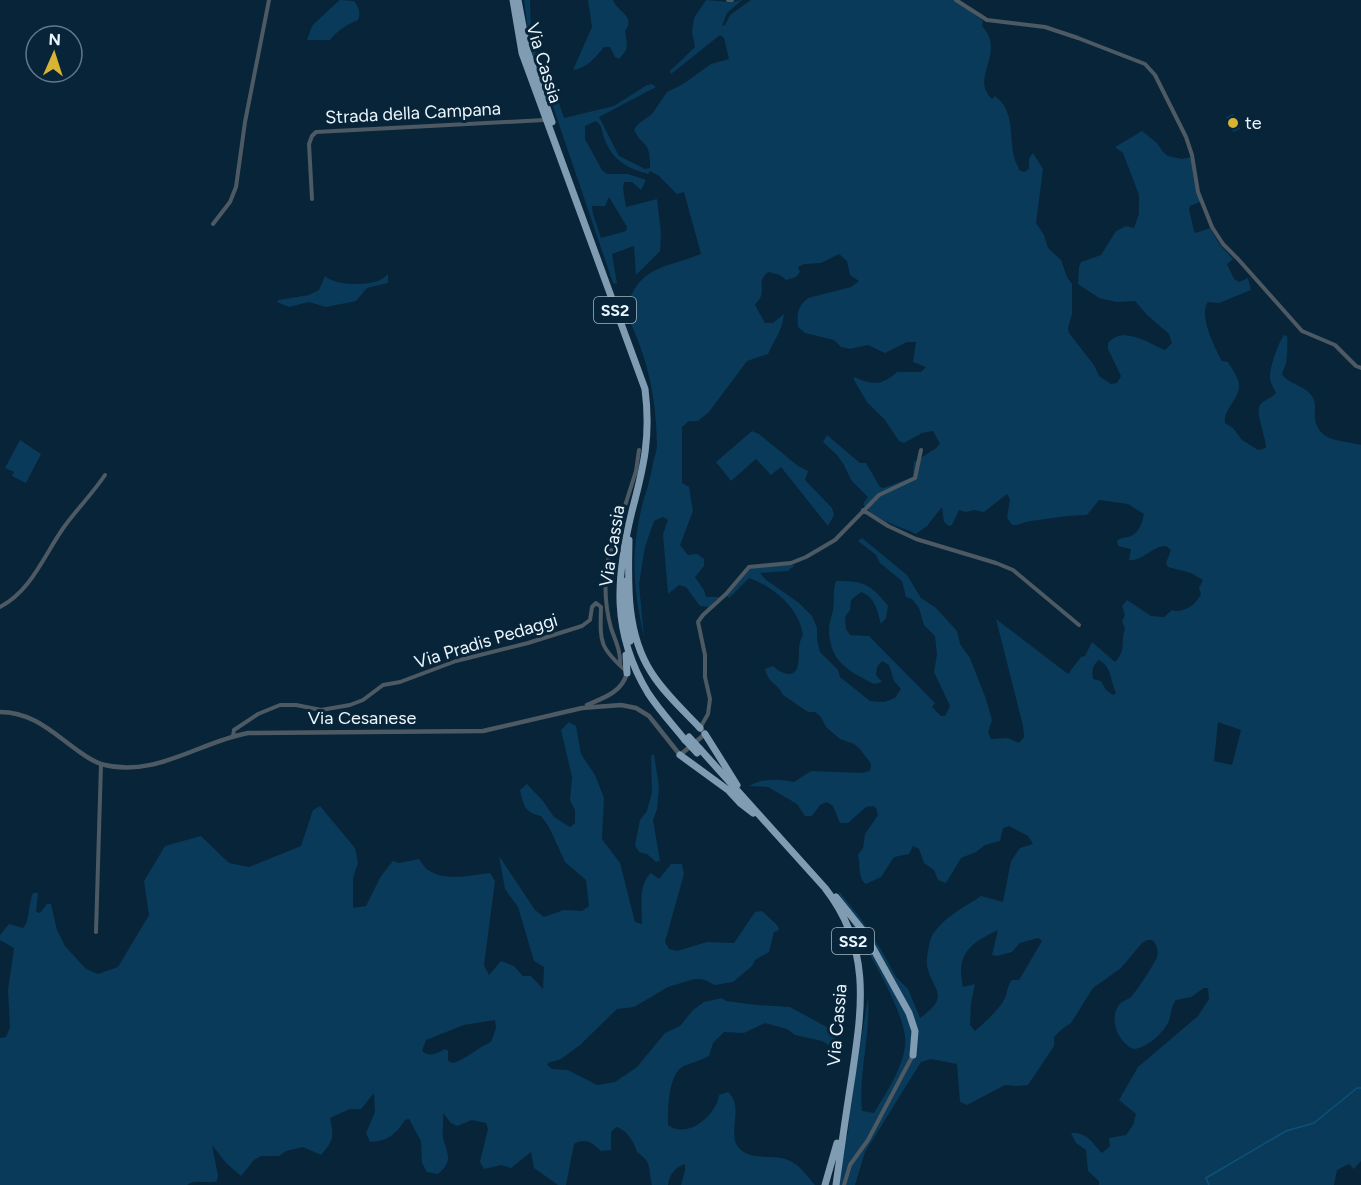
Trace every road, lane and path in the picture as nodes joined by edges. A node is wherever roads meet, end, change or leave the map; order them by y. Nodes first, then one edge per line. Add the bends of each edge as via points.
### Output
1 (269, 0) edge
2 (513, 0) edge
3 (519, 0) edge
4 (956, 0) edge
5 (539, 99) junction
6 (544, 120) junction
7 (558, 152) junction
8 (312, 200) dead end
9 (213, 224) dead end
10 (1361, 368) edge
11 (639, 450) dead end
12 (921, 450) dead end
13 (105, 475) dead end
14 (863, 510) junction
15 (629, 539) junction
16 (0, 607) edge
17 (1079, 625) dead end
18 (621, 629) junction
19 (620, 666) junction
20 (627, 673) junction
21 (582, 708) junction
22 (0, 712) edge
23 (703, 731) junction
24 (233, 736) junction
25 (687, 738) junction
26 (698, 751) junction
27 (680, 755) junction
28 (101, 764) junction
29 (748, 802) junction
30 (753, 813) junction
31 (816, 878) junction
32 (96, 932) dead end
33 (914, 1054) joint
34 (837, 1143) junction
35 (825, 1185) edge
36 (834, 1185) edge
37 (844, 1185) edge

1 - 9 street via 236,187
2 - 5 highway, Via Cassia / SS2 via 522,53
3 - 15 highway, Via Cassia / SS2 via 528,53 648,384 651,451
4 - 10 street via 987,20 1045,27 1144,64 1155,75 1186,137 1198,192 1223,244 1302,331 1329,341
5 - 6 street
5 - 7 highway, Via Cassia / SS2
6 - 7 street
6 - 8 street, Strada della Campana via 316,132 309,146
7 - 18 highway, Via Cassia / SS2 via 645,389 646,450 620,574
11 - 19 street via 606,574 609,617
12 - 14 street via 915,478 882,493
13 - 16 street via 26,586
14 - 17 street via 916,539 1013,570
14 - 23 street via 833,542 797,562 746,568 701,617 698,626 711,702
15 - 23 highway via 629,598 640,650 661,686
15 - 25 highway, Via Cassia / SS2 via 624,598 632,648 652,691
18 - 20 highway
18 - 25 highway, Via Cassia / SS2 via 648,693
19 - 20 street, Via Pradis Pedaggi
19 - 24 street, Via Pradis Pedaggi via 602,645 602,608 595,603 589,621 582,626 383,685 361,701 343,707 275,707 247,720 234,730
20 - 21 street via 613,693
21 - 24 street, Via Cesanese via 483,731 269,731
21 - 27 street, Via Cesanese via 621,705 638,709 654,721
22 - 28 street, Via Cesanese via 19,713 37,720
23 - 27 street
23 - 29 highway
24 - 28 street, Via Cesanese via 152,766
25 - 26 highway, Via Cassia / SS2, bridge
26 - 29 highway, Via Cassia / SS2
26 - 30 highway, Via Cassia / SS2
27 - 30 highway
28 - 32 street
29 - 31 highway, Via Cassia / SS2
30 - 34 highway, Via Cassia / SS2 via 825,895 842,924 852,953 856,1007
31 - 33 highway via 861,927 908,1012 915,1031
31 - 36 highway, Via Cassia / SS2 via 846,922 861,982 860,1018
33 - 37 street via 850,1165
34 - 35 highway
34 - 36 highway, Via Cassia / SS2

